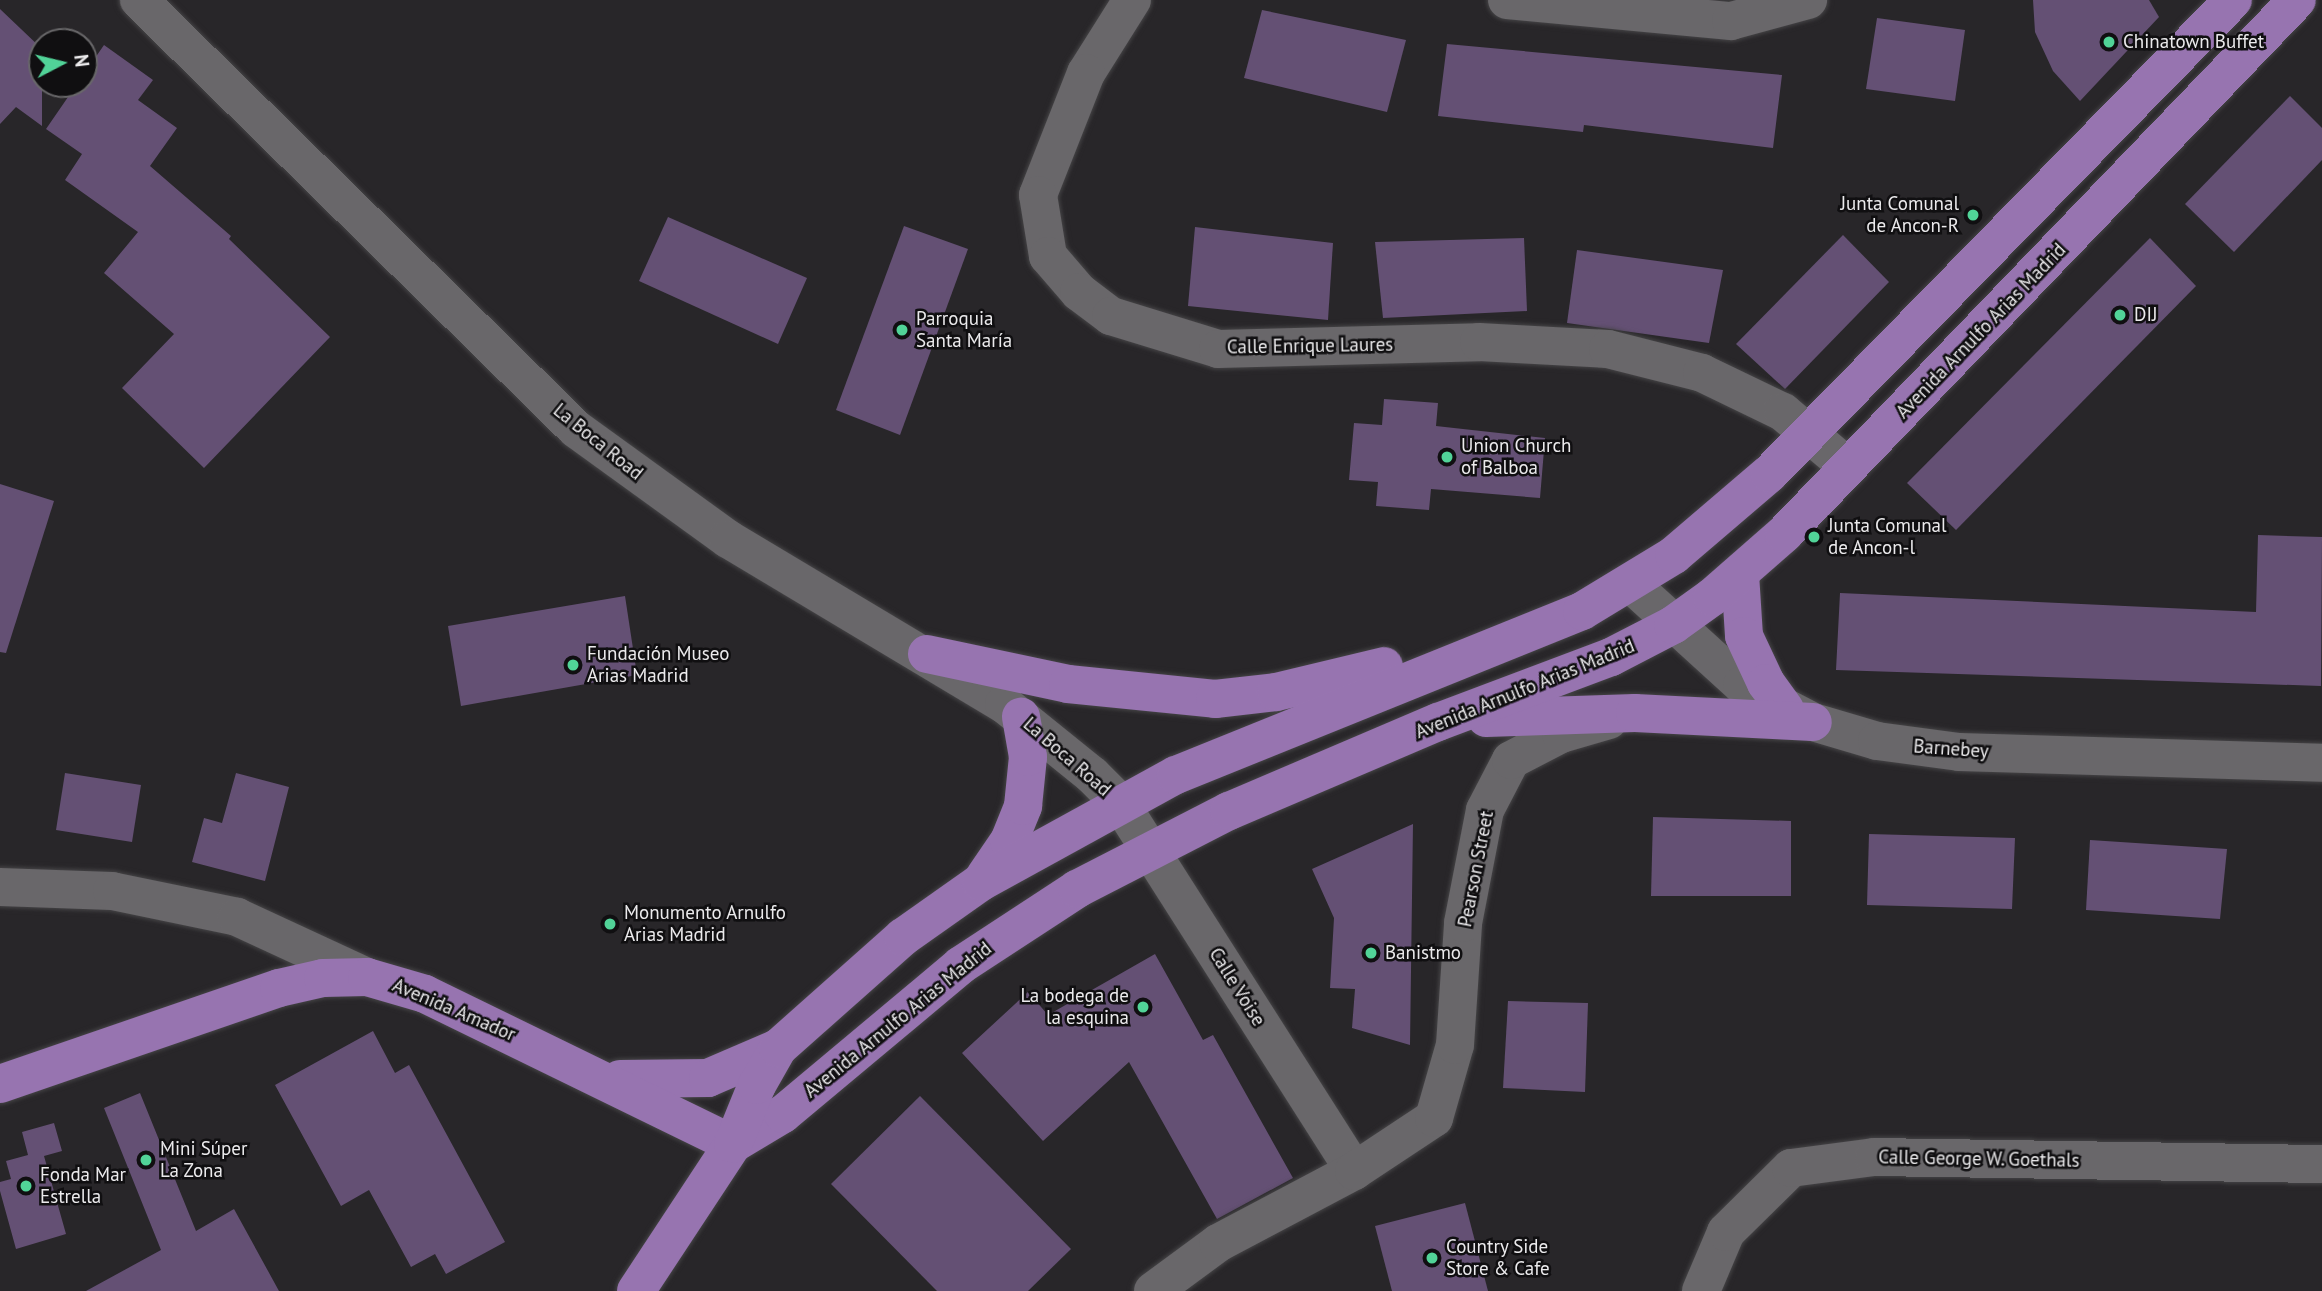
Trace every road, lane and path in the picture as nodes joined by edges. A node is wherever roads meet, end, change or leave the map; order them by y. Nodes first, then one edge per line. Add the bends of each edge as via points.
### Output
1 (139, 0) edge
2 (1132, 0) edge
3 (1507, 0) edge
4 (1808, 0) edge
5 (2233, 0) edge
6 (2290, 3) edge
7 (1811, 432) junction
8 (1848, 467) junction
9 (1740, 574) junction
10 (1631, 584) junction
11 (1673, 625) junction
12 (1482, 647) junction
13 (927, 654) junction
14 (1635, 713) junction
15 (1799, 716) junction
16 (1021, 718) junction
17 (1438, 722) junction
18 (2322, 763) edge
19 (1120, 803) junction
20 (1150, 850) junction
21 (981, 882) junction
22 (0, 887) edge
23 (367, 977) junction
24 (778, 1048) junction
25 (600, 1077) junction
26 (0, 1084) edge
27 (733, 1144) junction
28 (2322, 1164) edge
29 (1354, 1171) junction
30 (636, 1291) edge
31 (1153, 1291) edge
32 (1701, 1291) edge

1 - 13 street, La Boca Road via 576,429 729,539
2 - 7 street, Calle Enrique Laures via 1086,74 1038,195 1048,256 1079,292 1111,316 1218,349 1479,342 1608,349 1702,373 1783,412
3 - 4 street via 1731,21 1776,13
5 - 7 main road, Avenida Arnulfo Arias Madrid
6 - 8 main road, Avenida Arnulfo Arias Madrid
7 - 8 street, Calle Enrique Laures
7 - 10 main road, Avenida Arnulfo Arias Madrid via 1715,522
8 - 9 main road, Avenida Arnulfo Arias Madrid
9 - 11 main road, Avenida Arnulfo Arias Madrid
9 - 15 main road via 1744,636 1766,683
10 - 11 street, Barnebey
10 - 12 main road, Avenida Arnulfo Arias Madrid via 1557,621
11 - 15 street, Barnebey via 1734,680
11 - 17 main road, Avenida Arnulfo Arias Madrid via 1611,657
12 - 13 main road via 1276,692 1215,699 1079,686
12 - 19 main road, Avenida Arnulfo Arias Madrid via 1176,775
13 - 16 street, La Boca Road
14 - 15 main road
14 - 17 main road via 1536,713
14 - 29 street, Pearson Street via 1560,734 1511,760 1485,810 1464,923 1455,1045 1434,1118
15 - 18 street, Barnebey via 1877,741 1958,752
16 - 19 street, La Boca Road
16 - 21 main road via 1028,757 1023,806 1009,841
17 - 20 main road, Avenida Arnulfo Arias Madrid via 1228,811
19 - 20 street, Calle Voise
19 - 21 main road, Avenida Arnulfo Arias Madrid
20 - 27 main road, Avenida Arnulfo Arias Madrid via 1077,889 961,965 782,1114
20 - 29 street, Calle Voise
21 - 24 main road, Avenida Arnulfo Arias Madrid via 861,971
22 - 23 street via 111,891 237,917
23 - 25 main road, Avenida Amador via 425,993
23 - 26 main road, Avenida Amador via 324,978 279,988
24 - 25 main road via 708,1078 656,1082
24 - 27 main road, Avenida Arnulfo Arias Madrid
25 - 27 main road, Avenida Amador
27 - 30 main road, Avenida Arnulfo Arias Madrid
28 - 32 street, Calle George W. Goethals via 1874,1157 1791,1168 1726,1232
29 - 31 street, Pearson Street via 1218,1243

